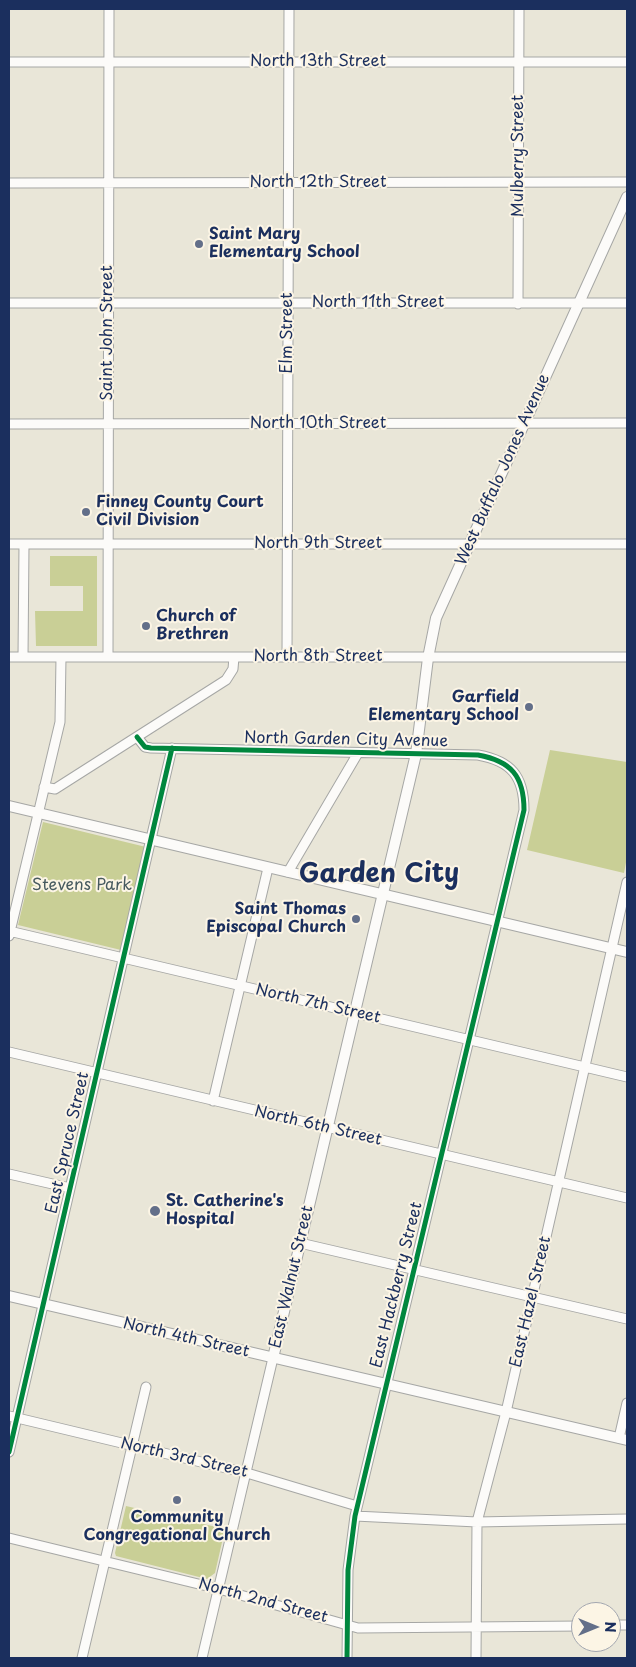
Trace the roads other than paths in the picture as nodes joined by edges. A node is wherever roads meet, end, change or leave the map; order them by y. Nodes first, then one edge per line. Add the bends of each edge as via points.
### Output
1 (109, 9) edge
2 (289, 9) edge
3 (519, 9) edge
4 (9, 62) edge
5 (108, 62) junction
6 (289, 62) junction
7 (519, 62) junction
8 (627, 62) edge
9 (108, 182) junction
10 (519, 182) junction
11 (627, 182) edge
12 (9, 183) edge
13 (288, 183) junction
14 (627, 198) edge
15 (9, 303) edge
16 (108, 303) junction
17 (288, 303) junction
18 (580, 303) junction
19 (627, 303) edge
20 (518, 304) junction
21 (524, 423) junction
22 (627, 423) edge
23 (9, 424) edge
24 (108, 424) junction
25 (288, 424) junction
26 (9, 544) edge
27 (107, 544) junction
28 (288, 544) junction
29 (469, 544) junction
30 (627, 544) edge
31 (24, 545) junction
32 (9, 657) edge
33 (23, 657) junction
34 (61, 657) junction
35 (108, 657) junction
36 (234, 657) junction
37 (287, 657) junction
38 (627, 657) edge
39 (428, 658) junction
40 (137, 737) junction
41 (172, 748) junction
42 (358, 753) junction
43 (416, 754) junction
44 (44, 787) junction
45 (9, 806) edge
46 (38, 813) junction
47 (152, 840) junction
48 (268, 868) junction
49 (288, 872) junction
50 (627, 882) edge
51 (381, 895) junction
52 (498, 922) junction
53 (9, 933) edge
54 (612, 948) junction
55 (627, 952) edge
56 (124, 958) junction
57 (240, 986) junction
58 (354, 1012) junction
59 (469, 1039) junction
60 (9, 1052) edge
61 (585, 1066) junction
62 (97, 1073) junction
63 (627, 1077) edge
64 (213, 1101) junction
65 (327, 1128) junction
66 (442, 1154) junction
67 (9, 1174) edge
68 (558, 1182) junction
69 (70, 1188) junction
70 (627, 1198) edge
71 (300, 1243) junction
72 (414, 1269) junction
73 (9, 1296) edge
74 (532, 1297) junction
75 (43, 1304) junction
76 (627, 1319) edge
77 (273, 1358) junction
78 (386, 1384) junction
79 (146, 1387) dead end
80 (627, 1403) edge
81 (506, 1412) junction
82 (13, 1417) edge
83 (623, 1439) edge
84 (132, 1446) junction
85 (9, 1452) edge
86 (247, 1473) junction
87 (357, 1506) junction
88 (355, 1516) junction
89 (627, 1519) edge
90 (477, 1522) junction
91 (9, 1538) edge
92 (105, 1561) junction
93 (219, 1589) junction
94 (347, 1625) junction
95 (571, 1626) edge
96 (476, 1627) junction
97 (82, 1658) edge
98 (202, 1658) edge
99 (347, 1658) edge
100 (476, 1658) edge

1 - 5 street, Saint John Street
2 - 6 street, Elm Street
3 - 7 street, Mulberry Street
4 - 5 street, North 13th Street
5 - 6 street, North 13th Street
5 - 9 street, Saint John Street
6 - 7 street, North 13th Street
6 - 13 street, Elm Street
7 - 8 street, North 13th Street
7 - 10 street, Mulberry Street
9 - 12 street, North 12th Street
9 - 13 street, North 12th Street
9 - 16 street, Saint John Street
10 - 11 street, North 12th Street
10 - 13 street, North 12th Street
10 - 20 street, Mulberry Street
13 - 17 street, Elm Street
14 - 18 main road, West Buffalo Jones Avenue
15 - 16 street, North 11th Street
16 - 17 street, North 11th Street
16 - 24 street, Saint John Street
17 - 20 street, North 11th Street
17 - 25 street, Elm Street
18 - 19 street, North 11th Street
18 - 20 street, North 11th Street
18 - 21 main road, West Buffalo Jones Avenue
21 - 22 street, North 10th Street
21 - 25 street, North 10th Street
21 - 29 main road, West Buffalo Jones Avenue
23 - 24 street, North 10th Street
24 - 25 street, North 10th Street
24 - 27 street, Saint John Street
25 - 28 street, Elm Street
26 - 31 street, North 9th Street
27 - 28 street, North 9th Street
27 - 31 street, North 9th Street
27 - 35 street, Saint John Street
28 - 29 street, North 9th Street
28 - 37 street, Elm Street
29 - 30 street, North 9th Street
29 - 39 main road, West Buffalo Jones Avenue via 436,618
31 - 33 street
32 - 33 street, North 8th Street
33 - 34 street, North 8th Street
34 - 35 street, North 8th Street
34 - 44 street via 60,722
35 - 36 street, North 8th Street
36 - 37 street, North 8th Street
36 - 40 street via 232,674 226,680
37 - 39 street, North 8th Street
38 - 39 street, North 8th Street
39 - 43 main road, West Buffalo Jones Avenue
40 - 41 street, North Garden City Avenue via 148,748
40 - 44 street via 55,789
41 - 42 street, North Garden City Avenue
41 - 47 street, East Spruce Street
42 - 43 street, North Garden City Avenue
42 - 49 street
43 - 51 main road, West Buffalo Jones Avenue
43 - 52 street, North Garden City Avenue via 492,757 503,762 521,785 524,810
44 - 46 street
45 - 46 main road
46 - 47 main road
46 - 53 street
47 - 48 main road
47 - 56 street, East Spruce Street
48 - 49 main road
48 - 57 street
49 - 51 main road
50 - 54 street, East Hazel Street
51 - 52 main road
51 - 58 main road, East Walnut Street
52 - 54 main road
52 - 59 street, East Hackberry Street
53 - 56 street, North 7th Street
54 - 55 main road
54 - 61 street, East Hazel Street
56 - 57 street, North 7th Street
56 - 62 street, East Spruce Street
57 - 58 street, North 7th Street
57 - 64 street
58 - 59 street, North 7th Street
58 - 65 main road, East Walnut Street
59 - 61 street, North 7th Street
59 - 66 street, East Hackberry Street
60 - 62 street, North 6th Street
61 - 63 street, North 7th Street
61 - 68 street, East Hazel Street
62 - 64 street, North 6th Street
62 - 69 street, East Spruce Street
64 - 65 street, North 6th Street
65 - 66 street, North 6th Street
65 - 71 main road, East Walnut Street
66 - 68 street, North 6th Street
66 - 72 street, East Hackberry Street
67 - 69 street
68 - 70 street, North 6th Street
68 - 74 street, East Hazel Street
69 - 75 street, East Spruce Street
71 - 72 street
71 - 77 main road, East Walnut Street
72 - 74 street
72 - 78 street, East Hackberry Street
73 - 75 main road, North 4th Street
74 - 76 street
74 - 81 street, East Hazel Street
75 - 77 main road, North 4th Street
75 - 82 street, East Spruce Street
77 - 78 main road, North 4th Street
77 - 86 street, East Walnut Street
78 - 81 main road, North 4th Street
78 - 87 street, East Hackberry Street
79 - 84 street
80 - 83 street
81 - 83 main road, North 4th Street
81 - 90 street, East Hazel Street
82 - 84 street, North 3rd Street
82 - 85 street, East Spruce Street
84 - 86 street, North 3rd Street
84 - 92 street
86 - 87 street, North 3rd Street
86 - 93 street, East Walnut Street
87 - 88 street, East Hackberry Street
88 - 90 street
88 - 94 street, East Hackberry Street via 348,1570
89 - 90 street
90 - 96 street, East Hazel Street
91 - 92 street, North 2nd Street
92 - 93 street, North 2nd Street
92 - 97 street
93 - 94 street, North 2nd Street
93 - 98 street, East Walnut Street
94 - 96 street, North 2nd Street via 358,1628
94 - 99 street, East Hackberry Street
95 - 96 street, North 2nd Street
96 - 100 street, East Hazel Street

